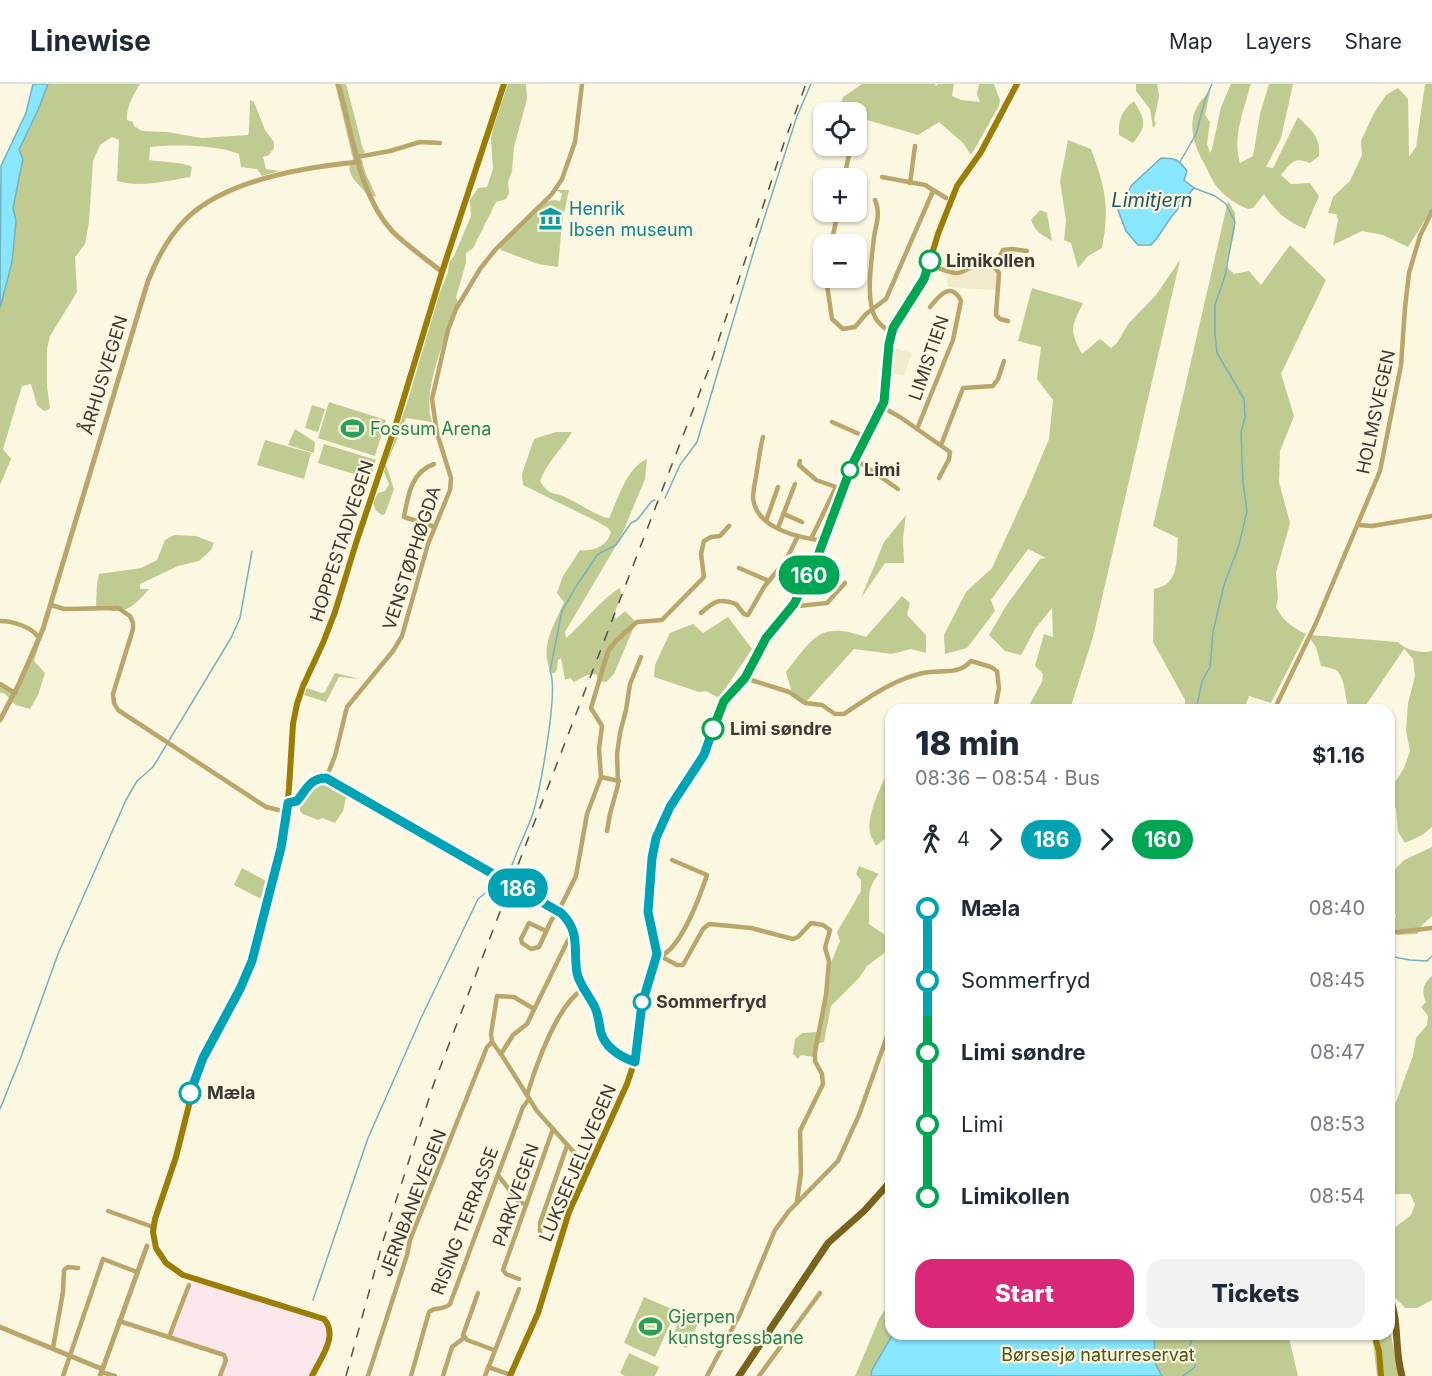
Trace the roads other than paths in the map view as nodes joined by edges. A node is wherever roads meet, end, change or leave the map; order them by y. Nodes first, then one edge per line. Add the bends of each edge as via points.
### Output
1 (338, 84) edge
2 (504, 84) edge
3 (582, 84) edge
4 (1017, 84) edge
5 (441, 143) dead end
6 (915, 146) dead end
7 (358, 159) junction
8 (882, 177) dead end
9 (910, 183) junction
10 (933, 191) junction
11 (946, 198) dead end
12 (875, 200) dead end
13 (1432, 211) edge
14 (1027, 251) dead end
15 (929, 265) junction
16 (994, 267) junction
17 (442, 272) junction
18 (827, 288) edge
19 (930, 307) dead end
20 (872, 310) junction
21 (1008, 321) dead end
22 (891, 333) junction
23 (1004, 361) dead end
24 (882, 406) junction
25 (832, 422) dead end
26 (917, 429) junction
27 (763, 437) dead end
28 (866, 437) junction
29 (941, 445) junction
30 (855, 459) junction
31 (800, 461) dead end
32 (434, 464) dead end
33 (939, 478) dead end
34 (796, 486) dead end
35 (778, 487) dead end
36 (839, 487) junction
37 (898, 489) dead end
38 (784, 514) junction
39 (1432, 516) edge
40 (766, 521) junction
41 (802, 522) dead end
42 (1358, 525) junction
43 (729, 526) dead end
44 (435, 527) junction
45 (778, 528) junction
46 (798, 536) junction
47 (811, 539) junction
48 (825, 541) junction
49 (739, 568) dead end
50 (769, 581) junction
51 (845, 583) dead end
52 (794, 604) junction
53 (51, 605) junction
54 (701, 613) dead end
55 (0, 621) edge
56 (43, 628) junction
57 (35, 632) junction
58 (39, 639) junction
59 (641, 657) dead end
60 (745, 678) junction
61 (0, 684) edge
62 (15, 693) junction
63 (996, 704) edge
64 (1277, 704) edge
65 (0, 720) edge
66 (601, 777) junction
67 (326, 778) junction
68 (619, 781) junction
69 (288, 803) junction
70 (287, 812) junction
71 (607, 831) dead end
72 (672, 860) dead end
73 (557, 911) junction
74 (1432, 928) edge
75 (573, 930) junction
76 (546, 931) junction
77 (1395, 932) edge
78 (659, 957) junction
79 (583, 989) junction
80 (534, 1009) junction
81 (492, 1042) junction
82 (885, 1042) edge
83 (501, 1054) junction
84 (635, 1062) junction
85 (528, 1097) junction
86 (553, 1130) junction
87 (567, 1146) junction
88 (588, 1168) junction
89 (498, 1175) junction
90 (885, 1188) edge
91 (797, 1201) junction
92 (526, 1205) junction
93 (108, 1211) dead end
94 (153, 1229) junction
95 (540, 1234) dead end
96 (147, 1246) dead end
97 (78, 1268) dead end
98 (137, 1272) junction
99 (519, 1279) dead end
100 (189, 1285) dead end
101 (519, 1289) dead end
102 (478, 1293) dead end
103 (820, 1293) dead end
104 (1395, 1315) edge
105 (119, 1321) junction
106 (0, 1327) edge
107 (169, 1337) junction
108 (464, 1338) junction
109 (1376, 1340) edge
110 (53, 1348) junction
111 (494, 1350) junction
112 (70, 1356) junction
113 (488, 1367) junction
114 (101, 1372) edge
115 (63, 1376) edge
116 (115, 1376) edge
117 (220, 1376) edge
118 (312, 1376) edge
119 (368, 1376) edge
120 (411, 1376) edge
121 (443, 1376) edge
122 (485, 1376) edge
123 (511, 1376) edge
124 (707, 1376) edge
125 (739, 1376) edge
126 (759, 1376) edge
127 (1381, 1376) edge
128 (1402, 1376) edge

1 - 7 street
2 - 17 main road, HOPPESTADVEGEN
3 - 44 street, VENSTØPHØGDA via 575,142 562,179 480,269 448,330 432,399 451,484
4 - 15 main road, LUKSEFJELLVEGEN via 981,152 957,186
5 - 7 street via 420,142
6 - 9 street
7 - 17 street via 367,188 384,219
7 - 53 street, ÅRHUSVEGEN via 290,171 231,192 196,211 168,241 148,281
8 - 9 street
9 - 10 street
10 - 11 street
10 - 20 street via 886,299
12 - 20 street via 878,215 871,270
13 - 42 street, HOLMSVEGEN via 1409,273 1401,364 1383,459
14 - 16 street via 1003,250
15 - 16 street via 959,274 978,263
15 - 22 main road, LUKSEFJELLVEGEN
16 - 21 street via 999,273 996,315
17 - 69 main road, HOPPESTADVEGEN via 335,612 297,704
18 - 20 street via 832,319 839,327 855,327
19 - 26 street, LIMISTIEN via 945,292 952,292 961,301 953,340
20 - 22 street via 878,322
22 - 24 main road, LUKSEFJELLVEGEN
23 - 29 street via 993,386 963,388
24 - 26 street
24 - 28 main road, LUKSEFJELLVEGEN
25 - 28 street
26 - 29 street
27 - 40 street via 753,495 758,513
28 - 30 main road, LUKSEFJELLVEGEN
29 - 33 street via 951,454
30 - 36 main road, LUKSEFJELLVEGEN
30 - 37 street
31 - 36 street via 798,465 816,480
32 - 44 street via 413,482 404,518
34 - 38 street
35 - 40 street
36 - 47 street
36 - 48 main road, LUKSEFJELLVEGEN
38 - 41 street
38 - 45 street
39 - 42 street
40 - 45 street
42 - 64 street, HOLMSVEGEN
43 - 66 street via 720,536 704,541 704,577 667,616 658,621 637,622 608,651 591,708 602,726
44 - 67 street, VENSTØPHØGDA via 402,636 347,707
45 - 46 street
46 - 47 street
46 - 50 street
47 - 48 street
48 - 52 main road, LUKSEFJELLVEGEN
49 - 50 street
50 - 54 street via 748,615 736,604 717,601
51 - 52 street via 827,603
52 - 60 main road, LUKSEFJELLVEGEN via 766,638
53 - 56 street, ÅRHUSVEGEN
53 - 70 street via 64,609 118,608 130,616 133,628 115,684 114,703 122,714 266,807
55 - 57 street
56 - 57 street
56 - 58 street, ÅRHUSVEGEN
57 - 58 street
58 - 62 street, ÅRHUSVEGEN
59 - 68 street via 630,684 620,733
60 - 63 street via 789,692 801,702 844,714 898,681 921,673 962,669 971,661 997,671
60 - 78 main road, LUKSEFJELLVEGEN via 722,705 707,749 670,807 656,838 648,912
61 - 62 street
62 - 65 street, ÅRHUSVEGEN
66 - 68 street
66 - 73 street via 586,814 576,876
67 - 69 street via 313,781 297,801
67 - 73 street, bridge
68 - 71 street
69 - 70 main road, HOPPESTADVEGEN
70 - 94 main road, HOPPESTADVEGEN via 252,961 197,1073
72 - 78 street via 707,875 676,942
73 - 75 street via 572,924
73 - 76 street
74 - 77 street
75 - 79 street
75 - 80 street
76 - 76 street via 537,949 522,944 529,924
78 - 84 main road, LUKSEFJELLVEGEN via 642,1004
78 - 91 street via 683,965 709,924 751,928 793,939 811,923 828,927 825,948 829,962 815,1052 823,1084 800,1131
79 - 84 street via 597,1011 605,1040
79 - 85 street, RISING TERRASSE via 571,998 547,1040
80 - 81 street via 514,997 497,996
80 - 83 street via 527,1024 513,1035
81 - 83 street
81 - 119 street, JERNBANEVEGEN via 410,1240
82 - 91 street via 838,1161
83 - 85 street
84 - 88 main road, LUKSEFJELLVEGEN
85 - 86 street
85 - 89 street, RISING TERRASSE
86 - 87 street
86 - 92 street, PARKVEGEN
87 - 88 street
87 - 95 street via 543,1212
88 - 123 main road, LUKSEFJELLVEGEN via 565,1222 534,1324
89 - 92 street via 518,1201
89 - 120 street, RISING TERRASSE via 450,1304 429,1312
90 - 125 main road via 824,1247
91 - 124 street via 771,1237 743,1308
92 - 99 street, PARKVEGEN via 503,1270
93 - 94 street
94 - 118 main road via 156,1248 163,1259 183,1275 324,1319 330,1326 330,1336
96 - 98 street
97 - 110 street via 64,1270
98 - 105 street
98 - 112 street via 103,1259
100 - 107 street
101 - 111 street
102 - 108 street
103 - 126 street
104 - 128 main road
105 - 107 street
105 - 114 street
106 - 110 street
107 - 117 street via 224,1354 226,1360
108 - 111 street
108 - 121 street via 452,1347
109 - 127 main road
110 - 112 street
111 - 113 street
112 - 114 street
112 - 115 street
113 - 122 street
113 - 123 street
114 - 116 street

